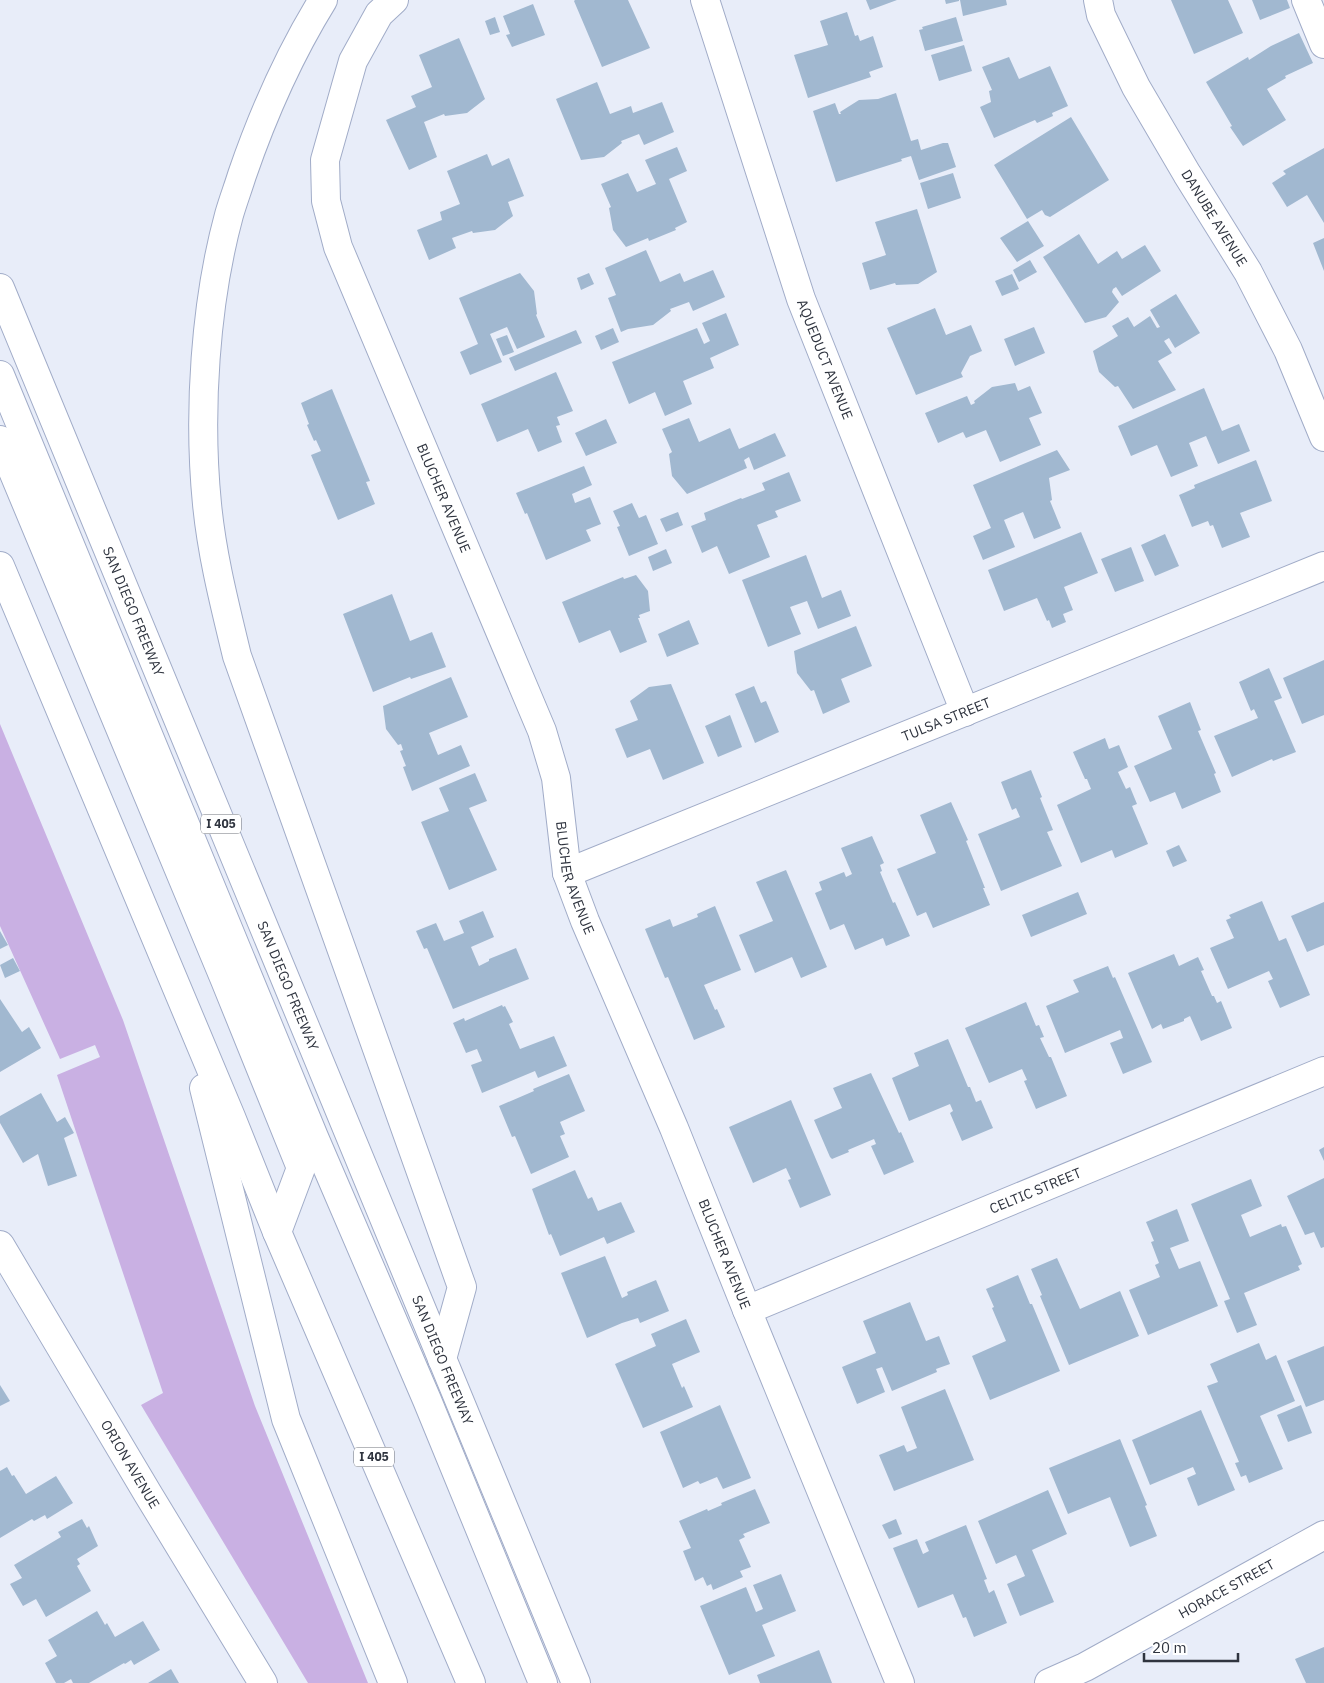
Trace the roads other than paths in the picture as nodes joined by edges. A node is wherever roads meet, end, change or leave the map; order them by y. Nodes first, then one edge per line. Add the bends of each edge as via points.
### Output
1 (323, 0) edge
2 (394, 0) edge
3 (705, 0) edge
4 (1098, 0) edge
5 (1306, 0) edge
6 (1324, 44) edge
7 (0, 288) edge
8 (0, 375) edge
9 (1324, 437) edge
10 (0, 440) edge
11 (0, 566) edge
12 (1324, 566) edge
13 (965, 712) junction
14 (567, 873) junction
15 (182, 999) junction
16 (1324, 1071) edge
17 (277, 1232) junction
18 (0, 1245) edge
19 (747, 1310) junction
20 (442, 1359) junction
21 (1324, 1535) edge
22 (263, 1683) edge
23 (393, 1683) edge
24 (471, 1683) edge
25 (543, 1683) edge
26 (576, 1683) edge
27 (900, 1683) edge
28 (1049, 1683) edge

1 - 20 main road via 280,78 253,142 229,214 206,355 203,425 207,504 218,578 237,656 462,1287
2 - 14 main road, BLUCHER AVENUE via 379,14 353,61 325,160 326,201 338,247 542,731 556,778
3 - 13 main road, AQUEDUCT AVENUE via 801,298
4 - 9 main road, DANUBE AVENUE via 1136,87 1248,272 1288,350
5 - 6 main road
7 - 20 main road, SAN DIEGO FREEWAY / I 405
8 - 25 main road
10 - 17 main road via 302,1168
11 - 15 main road, I 405
12 - 13 main road, TULSA STREET
13 - 14 main road, TULSA STREET
14 - 19 main road, BLUCHER AVENUE
15 - 17 main road, I 405
15 - 23 main road via 286,1419
16 - 19 main road, CELTIC STREET
17 - 24 main road, I 405
18 - 22 main road, ORION AVENUE
19 - 27 main road, BLUCHER AVENUE
20 - 26 main road, SAN DIEGO FREEWAY / I 405
21 - 28 main road, HORACE STREET via 1086,1667

